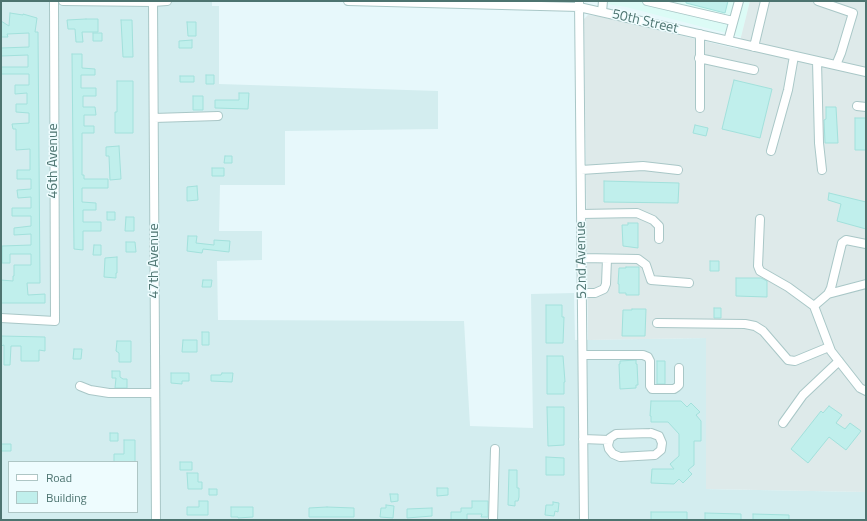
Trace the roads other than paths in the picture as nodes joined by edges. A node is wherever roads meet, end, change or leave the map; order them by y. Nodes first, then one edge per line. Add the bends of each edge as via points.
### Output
1 (54, 1) edge
2 (63, 1) edge
3 (167, 1) edge
4 (348, 1) edge
5 (603, 1) edge
6 (647, 1) edge
7 (739, 1) edge
8 (765, 1) edge
9 (818, 1) edge
10 (153, 2) edge
11 (579, 4) edge
12 (602, 12) junction
13 (733, 21) junction
14 (700, 34) junction
15 (728, 41) junction
16 (754, 47) junction
17 (794, 56) junction
18 (699, 58) junction
19 (817, 61) junction
20 (836, 65) junction
21 (754, 70) dead end
22 (866, 72) edge
23 (857, 106) dead end
24 (866, 107) edge
25 (700, 108) dead end
26 (218, 116) dead end
27 (154, 118) junction
28 (771, 151) dead end
29 (581, 170) junction
30 (678, 170) dead end
31 (822, 170) dead end
32 (581, 214) junction
33 (760, 219) dead end
34 (659, 239) dead end
35 (866, 244) edge
36 (582, 258) junction
37 (607, 259) junction
38 (689, 283) dead end
39 (866, 284) edge
40 (582, 293) junction
41 (828, 294) junction
42 (814, 306) junction
43 (1, 318) edge
44 (657, 323) dead end
45 (829, 347) junction
46 (583, 355) junction
47 (839, 361) junction
48 (679, 368) dead end
49 (80, 386) dead end
50 (866, 391) edge
51 (155, 394) junction
52 (783, 423) dead end
53 (584, 439) junction
54 (609, 440) junction
55 (495, 449) dead end
56 (156, 520) edge
57 (493, 520) edge
58 (584, 520) edge

1 - 43 street, 46th Avenue via 55,321
2 - 10 street
3 - 10 street
4 - 11 street, 50th Street
5 - 12 street
6 - 13 street
7 - 13 street
8 - 16 street
9 - 20 street via 853,13
10 - 27 street, 47th Avenue
11 - 12 street, 50th Street
11 - 29 street, 52nd Avenue
12 - 14 street, 50th Street
13 - 15 street
14 - 15 street, 50th Street
14 - 18 street
15 - 16 street, 50th Street
16 - 17 street, 50th Street
17 - 19 street, 50th Street
17 - 28 street via 788,90
18 - 21 street
18 - 25 street
19 - 20 street, 50th Street
19 - 31 street
20 - 22 street, 50th Street
23 - 24 street
26 - 27 street
27 - 51 street, 47th Avenue
29 - 30 street via 643,166
29 - 32 street, 52nd Avenue
32 - 34 street via 637,213 653,220 659,226
32 - 36 street, 52nd Avenue
33 - 42 street via 760,271
35 - 41 street via 846,240 842,243
36 - 37 street
36 - 40 street, 52nd Avenue
37 - 38 street via 638,259 646,265 651,280
37 - 40 street via 604,289 595,293
39 - 41 street
40 - 46 street, 52nd Avenue
41 - 42 street
42 - 45 street
44 - 45 street via 755,326 763,331 788,360 795,361
45 - 47 street
46 - 48 street via 648,357 652,388 677,387
46 - 53 street, 52nd Avenue
47 - 50 street via 860,388
47 - 52 street via 803,395
49 - 51 street via 90,390
51 - 56 street, 47th Avenue
53 - 54 street
53 - 58 street, 52nd Avenue
54 - 54 street via 610,452 620,457 655,456 662,447 659,436 651,433 616,434
55 - 57 street

